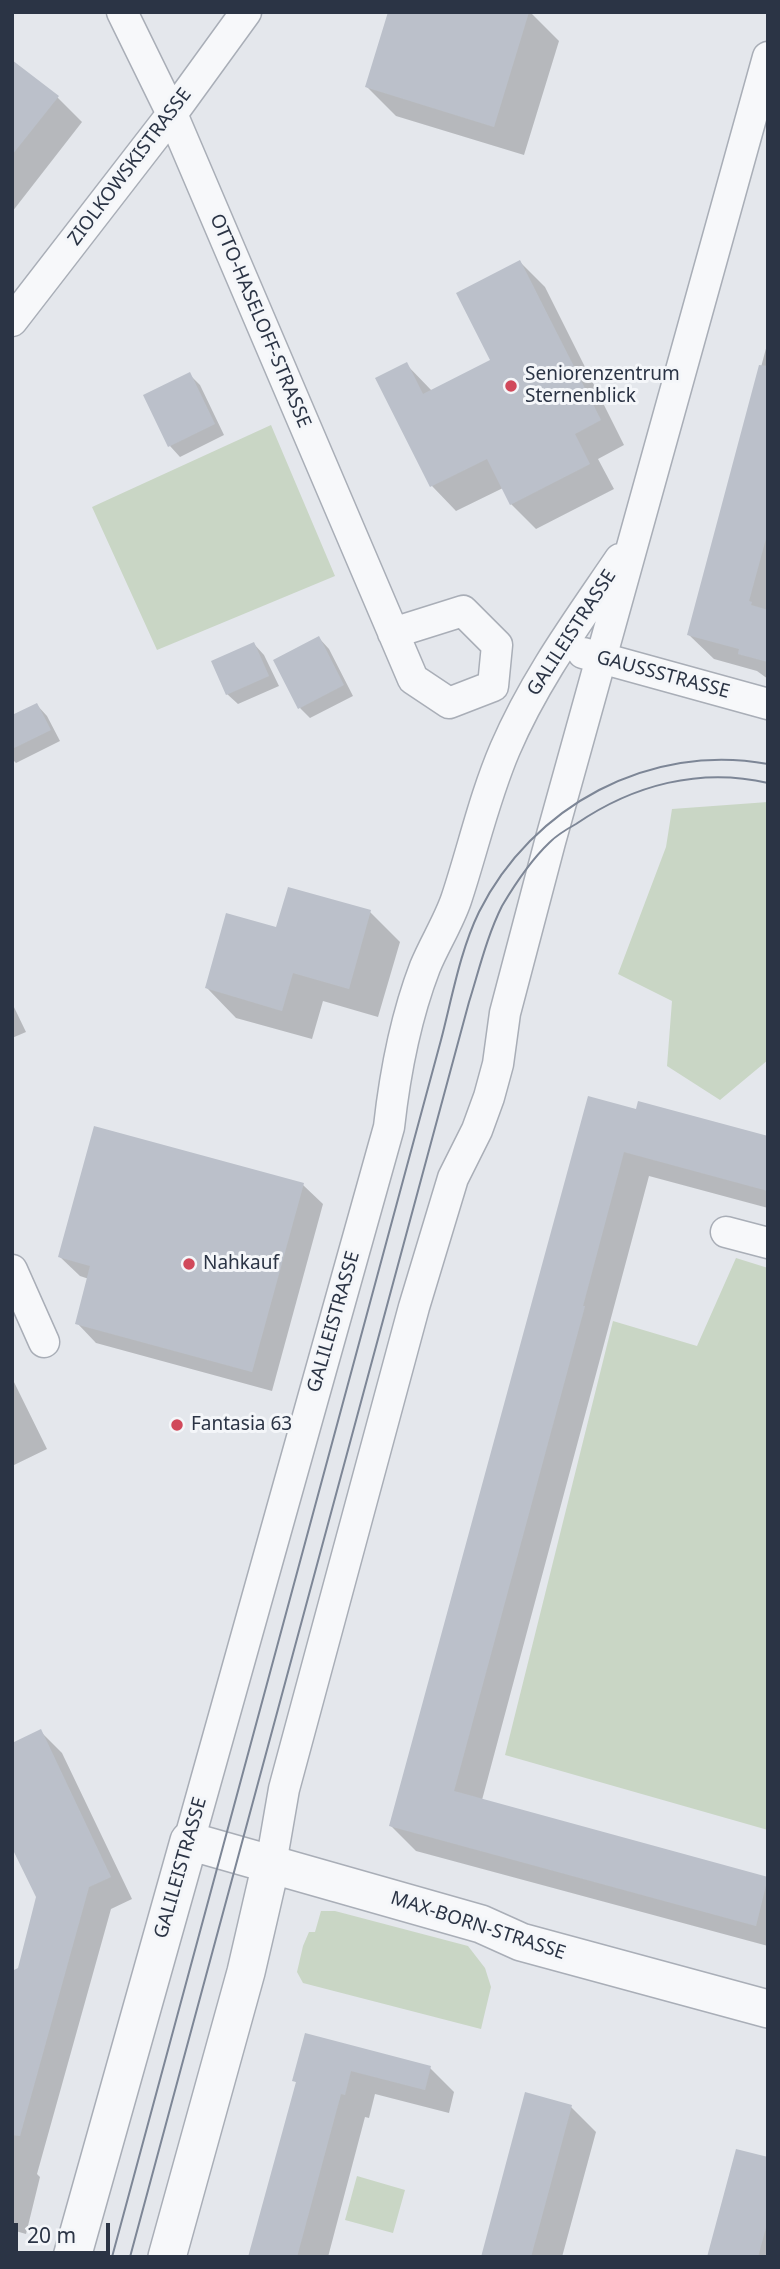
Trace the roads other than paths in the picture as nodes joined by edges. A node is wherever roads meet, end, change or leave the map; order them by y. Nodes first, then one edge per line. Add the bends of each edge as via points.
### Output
1 (122, 12) edge
2 (246, 12) edge
3 (768, 57) edge
4 (172, 114) junction
5 (12, 321) edge
6 (632, 541) junction
7 (393, 633) dead end
8 (559, 646) junction
9 (600, 658) junction
10 (768, 704) edge
11 (726, 1232) dead end
12 (768, 1242) edge
13 (12, 1270) edge
14 (44, 1342) dead end
15 (189, 1841) junction
16 (271, 1864) junction
17 (768, 2009) edge
18 (72, 2257) edge
19 (167, 2257) edge

1 - 4 street, OTTO-HASELOFF-STRASSE
2 - 4 street, ZIOLKOWSKISTRASSE
3 - 6 street, GALILEISTRASSE
4 - 5 street, ZIOLKOWSKISTRASSE
4 - 7 street, OTTO-HASELOFF-STRASSE
6 - 8 street, GALILEISTRASSE
6 - 9 street, GALILEISTRASSE
8 - 9 street, GAUSSSTRASSE
8 - 15 street, GALILEISTRASSE via 505,747 455,903 417,990 401,1046 389,1128
9 - 10 street, GAUSSSTRASSE
9 - 16 street, GALILEISTRASSE via 512,984 495,1075 477,1130 453,1178 414,1307 284,1789
11 - 12 street
13 - 14 street
15 - 16 street, MAX-BORN-STRASSE
15 - 18 street, GALILEISTRASSE
16 - 17 street, MAX-BORN-STRASSE via 481,1924 521,1942
16 - 19 street, GALILEISTRASSE

